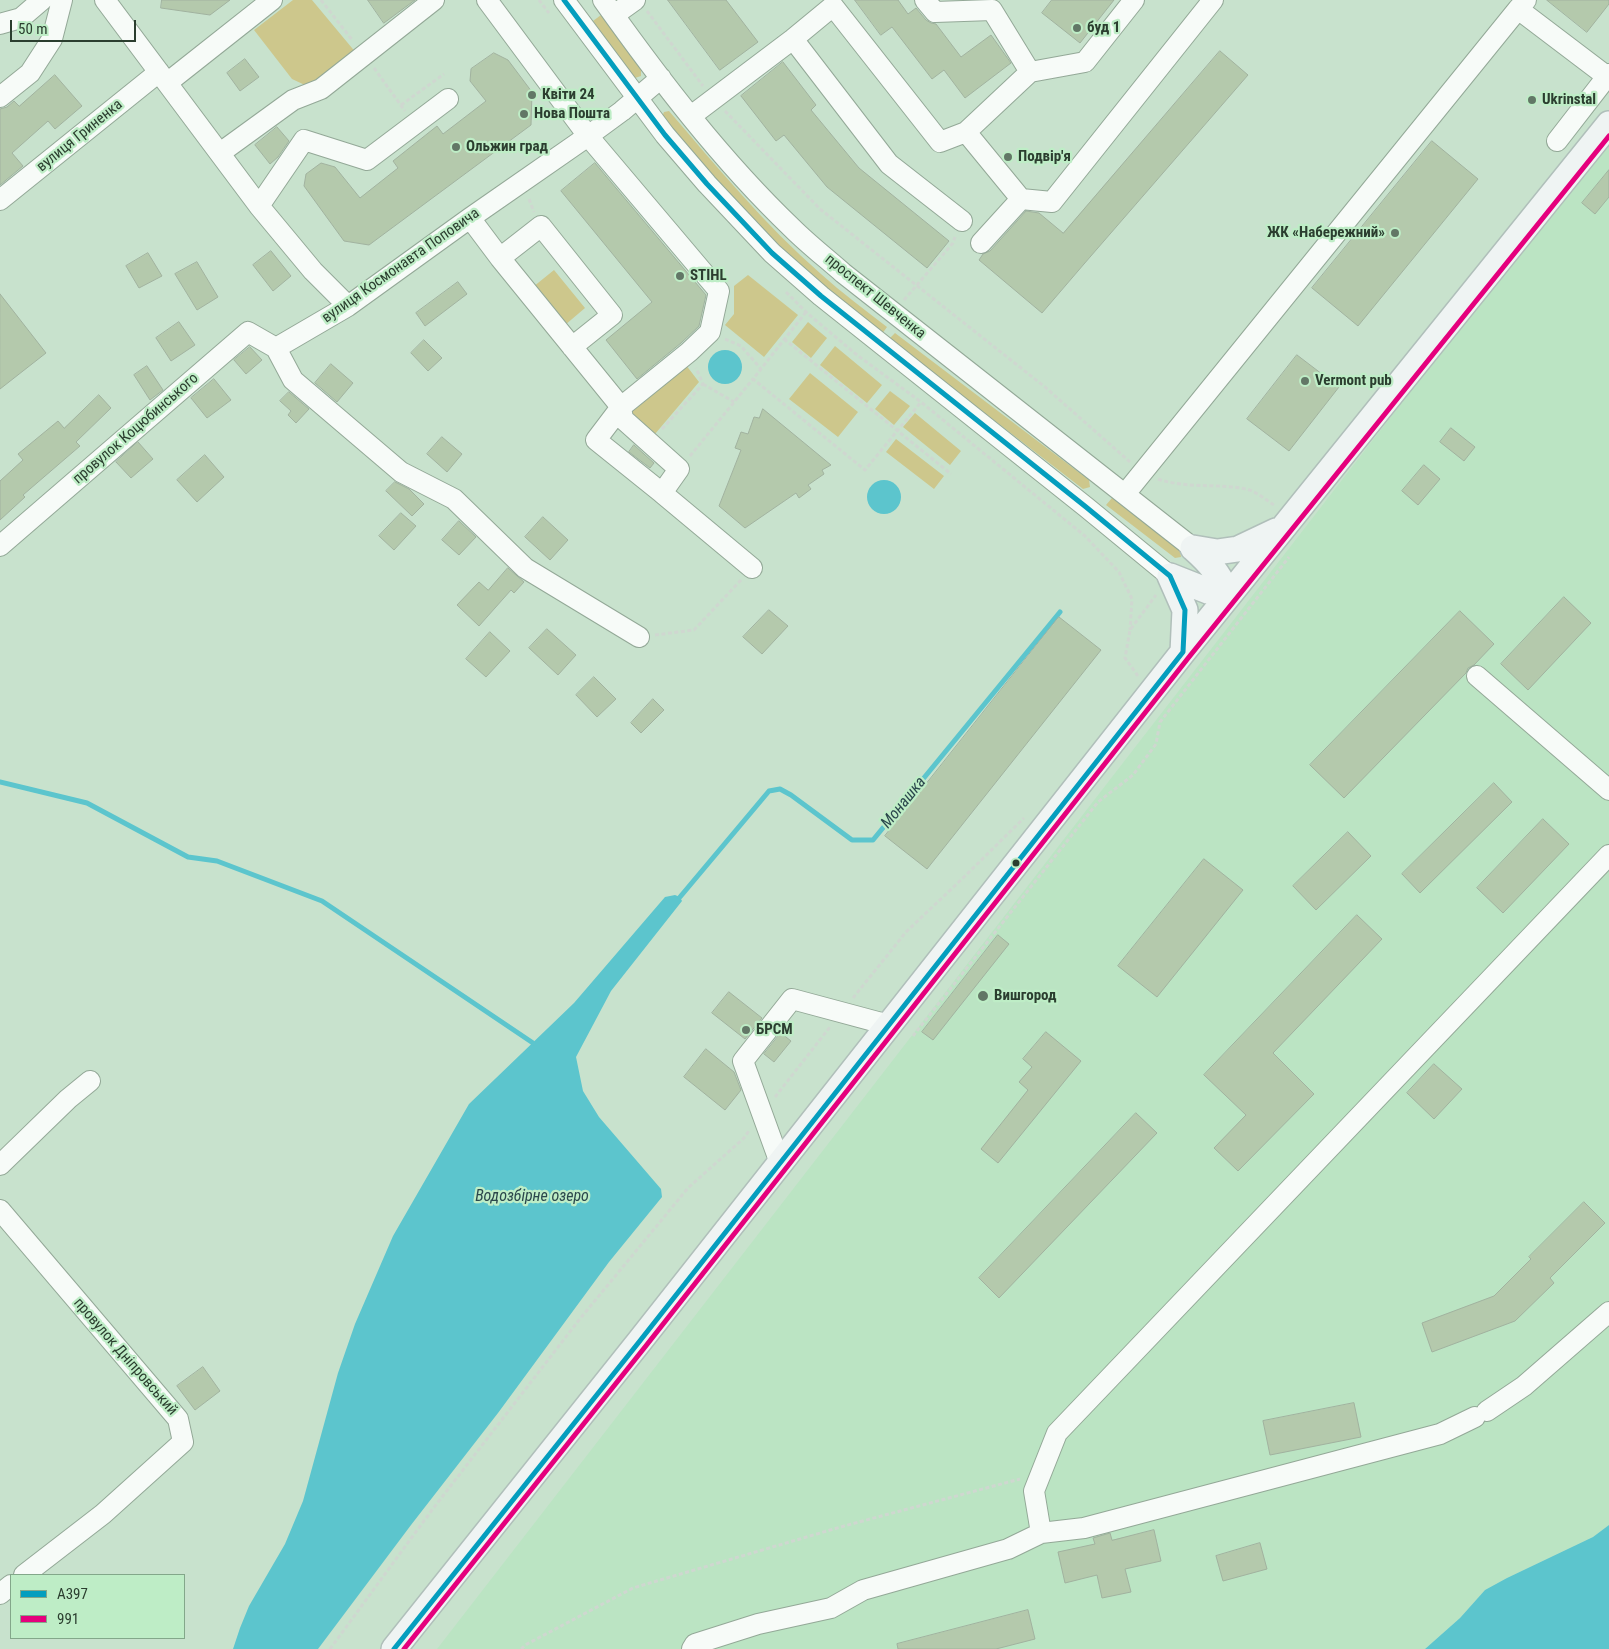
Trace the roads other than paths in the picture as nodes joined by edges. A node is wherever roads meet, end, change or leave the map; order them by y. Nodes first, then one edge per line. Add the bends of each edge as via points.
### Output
1 (42, 0) edge
2 (62, 0) edge
3 (105, 0) edge
4 (272, 0) edge
5 (434, 0) edge
6 (487, 0) edge
7 (564, 0) edge
8 (925, 0) edge
9 (1134, 0) edge
10 (1213, 0) edge
11 (830, 3) edge
12 (640, 4) edge
13 (996, 5) edge
14 (1522, 5) edge
15 (608, 7) edge
16 (0, 24) edge
17 (793, 39) junction
18 (1030, 72) junction
19 (1608, 76) edge
20 (163, 77) junction
21 (661, 78) junction
22 (0, 97) edge
23 (448, 99) dead end
24 (637, 99) junction
25 (691, 116) junction
26 (1609, 124) edge
27 (966, 132) junction
28 (588, 136) junction
29 (1557, 141) dead end
30 (220, 152) junction
31 (1021, 199) junction
32 (0, 200) edge
33 (259, 206) junction
34 (470, 218) junction
35 (962, 222) road end
36 (981, 243) dead end
37 (500, 258) junction
38 (348, 306) junction
39 (572, 347) junction
40 (276, 348) junction
41 (621, 407) junction
42 (1108, 481) junction
43 (662, 493) junction
44 (1125, 494) junction
45 (1086, 507) junction
46 (1282, 528) junction
47 (0, 546) edge
48 (1193, 548) junction
49 (752, 568) road end
50 (1165, 584) junction
51 (1229, 595) junction
52 (639, 637) road end
53 (1183, 652) junction
54 (1477, 676) dead end
55 (1609, 790) edge
56 (1609, 855) edge
57 (889, 1025) junction
58 (90, 1081) dead end
59 (780, 1163) junction
60 (0, 1165) edge
61 (0, 1210) edge
62 (1609, 1312) edge
63 (1040, 1533) junction
64 (25, 1574) edge
65 (10, 1586) edge
66 (0, 1594) edge
67 (394, 1649) edge
68 (692, 1649) edge

1 - 16 street via 21,18
2 - 22 street via 52,39 30,73
3 - 20 street
4 - 20 street, вулиця Гриненка
5 - 30 street via 321,88 293,100
6 - 28 street
7 - 24 street
8 - 13 street via 935,12
9 - 18 street via 1085,62
10 - 31 street via 1052,202
11 - 17 street
11 - 27 street via 940,142
12 - 15 street
13 - 18 street
14 - 19 street
14 - 44 street
15 - 21 street, проспект Шевченка
17 - 25 street
17 - 35 street via 889,164
18 - 27 street
19 - 29 street
20 - 30 street
20 - 32 street, вулиця Гриненка
21 - 24 street, вулиця Космонавта Поповича
21 - 25 street, проспект Шевченка
23 - 33 street via 368,160 304,140
24 - 28 street, вулиця Космонавта Поповича
24 - 45 street via 707,184 772,253 820,296
25 - 42 street, проспект Шевченка via 791,227 843,274
26 - 46 main road
27 - 31 street
28 - 34 street, вулиця Космонавта Поповича
28 - 41 street via 720,291 710,332
30 - 33 street
31 - 36 street
33 - 38 street via 313,271
34 - 37 street
34 - 38 street, вулиця Космонавта Поповича
37 - 39 street
37 - 39 street via 541,226 612,315
38 - 40 street, вулиця Космонавта Поповича
39 - 41 street
40 - 47 street, провулок Коцюбинського via 248,332
40 - 52 street via 293,380 401,472 454,499 525,568
41 - 43 street via 622,418 679,469
41 - 43 street via 596,440
42 - 44 street, проспект Шевченка
42 - 45 street
43 - 49 street
44 - 48 street, проспект Шевченка
45 - 50 street
46 - 48 main road via 1238,549 1217,552
46 - 51 main road
48 - 51 main road via 1220,575
50 - 51 main road
50 - 53 main road via 1185,610
51 - 53 main road
53 - 57 main road
54 - 55 street
56 - 63 street via 1057,1433 1034,1490
57 - 59 main road
57 - 59 street via 792,999 749,1053 743,1061
58 - 60 street
59 - 67 main road
61 - 64 street, провулок Дніпровський via 178,1419 182,1442 103,1514
62 - 63 street via 1524,1386 1481,1414 1440,1434 1084,1528
63 - 68 street via 1008,1550 863,1590 830,1608 758,1624 696,1644
65 - 66 street

